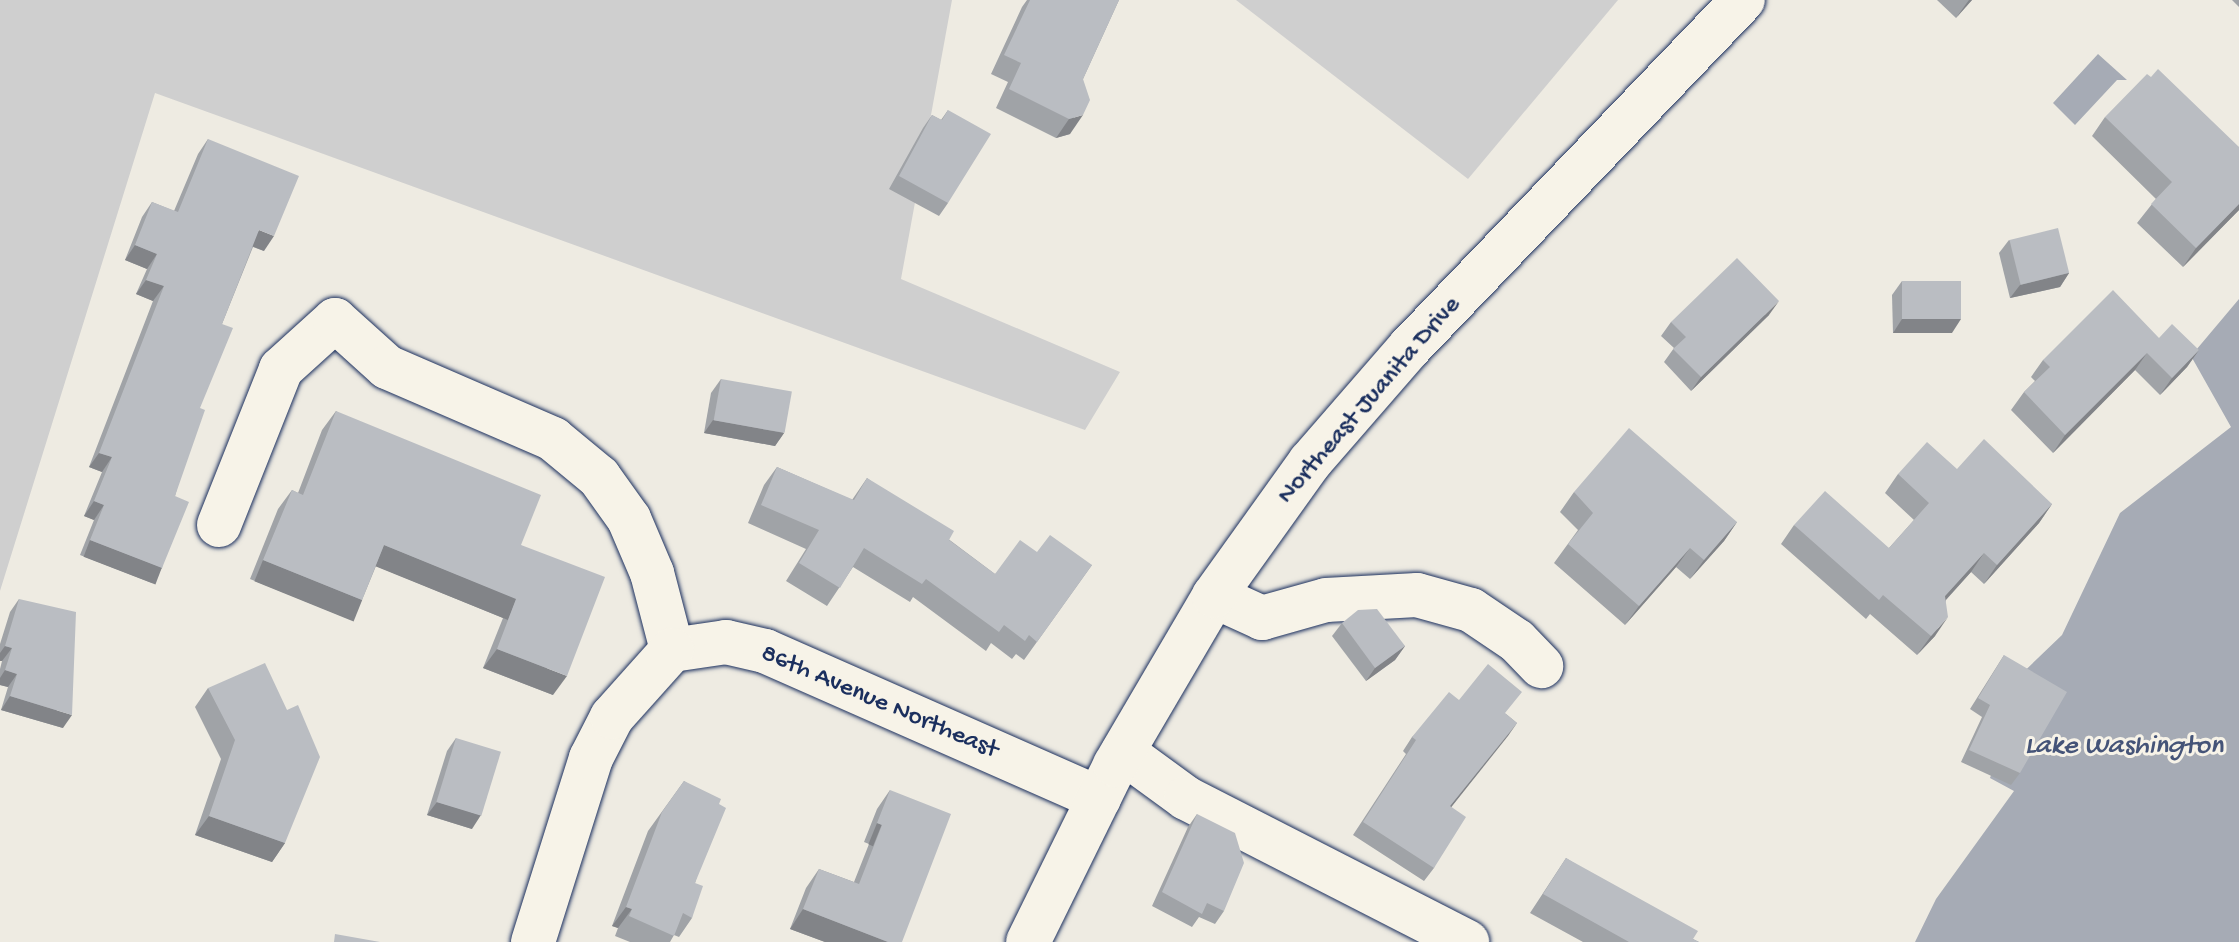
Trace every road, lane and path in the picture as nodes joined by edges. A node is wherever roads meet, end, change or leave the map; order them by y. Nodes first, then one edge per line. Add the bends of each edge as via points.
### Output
1 (1743, 0) edge
2 (219, 525) dead end
3 (1214, 596) junction
4 (672, 650) junction
5 (1541, 666) dead end
6 (1123, 752) junction
7 (1099, 798) junction
8 (1031, 938) edge
9 (533, 942) edge
10 (1467, 942) edge

1 - 3 street, Northeast Juanita Drive via 1410,347 1310,462
2 - 4 street via 281,369 335,320 387,367 553,439 599,477 635,533
3 - 5 street via 1262,618 1326,600 1417,595 1471,610 1517,641
3 - 6 street, Northeast Juanita Drive
4 - 7 street, 86th Avenue Northeast via 726,642 765,651
4 - 9 street via 612,717 591,758
6 - 7 street, Northeast Juanita Drive
6 - 10 street via 1186,798
7 - 8 street, Northeast Juanita Drive

